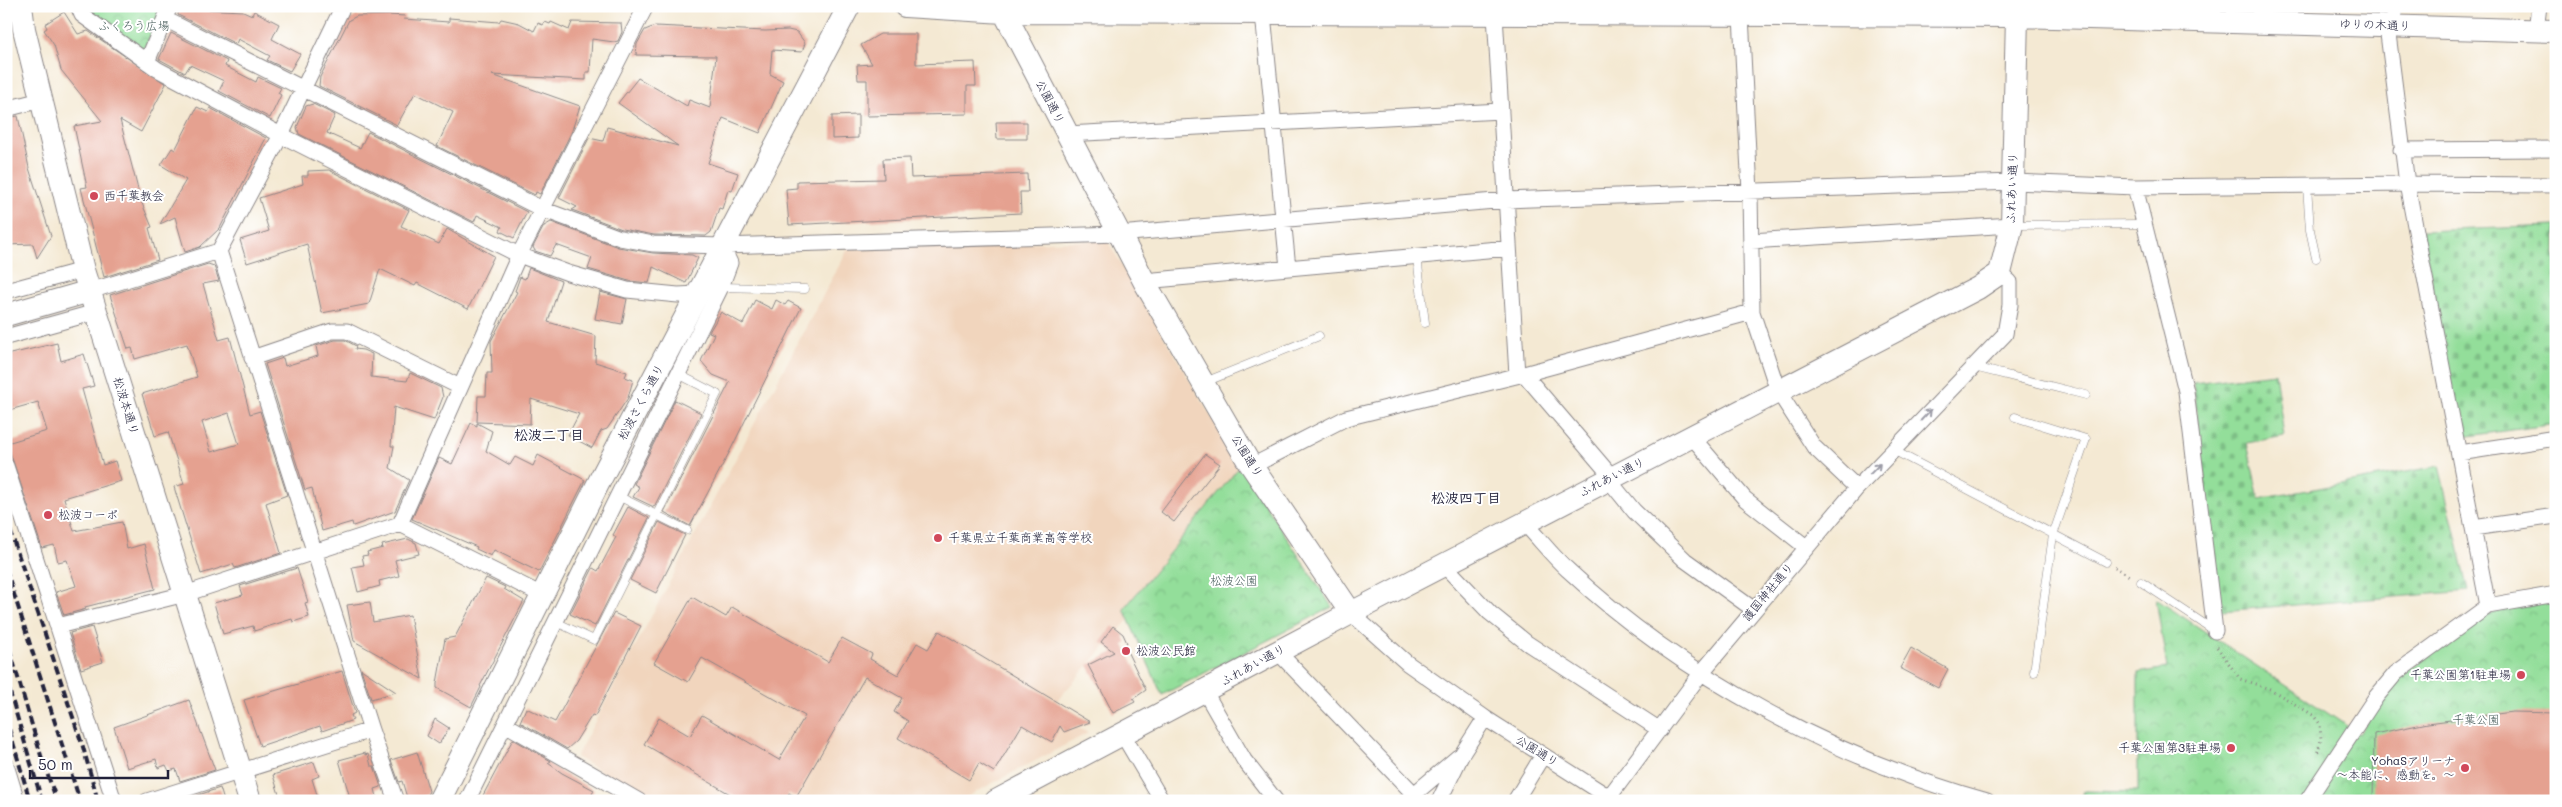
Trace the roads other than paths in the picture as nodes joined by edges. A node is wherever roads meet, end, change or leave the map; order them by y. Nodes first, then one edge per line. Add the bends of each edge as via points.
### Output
1 (21, 6) edge
2 (78, 6) edge
3 (343, 6) edge
4 (646, 6) edge
5 (849, 6) edge
6 (905, 6) edge
7 (2539, 6) edge
8 (1004, 9) edge
9 (1102, 9) edge
10 (1180, 9) edge
11 (1217, 9) edge
12 (1767, 10) edge
13 (1345, 11) edge
14 (1469, 11) edge
15 (1588, 11) edge
16 (1726, 12) edge
17 (168, 13) edge
18 (1263, 14) junction
19 (2261, 14) edge
20 (1495, 15) junction
21 (2017, 16) junction
22 (2392, 19) edge
23 (2546, 30) edge
24 (147, 62) junction
25 (303, 89) junction
26 (42, 100) junction
27 (6, 109) edge
28 (1501, 111) junction
29 (1274, 123) junction
30 (1067, 134) junction
31 (281, 135) junction
32 (2556, 149) edge
33 (2401, 150) junction
34 (2012, 182) junction
35 (2407, 184) junction
36 (2307, 186) junction
37 (2556, 186) edge
38 (2136, 187) junction
39 (1750, 192) junction
40 (1506, 200) junction
41 (542, 209) junction
42 (1283, 220) junction
43 (2143, 224) junction
44 (2012, 225) junction
45 (1119, 234) junction
46 (1751, 241) junction
47 (722, 246) junction
48 (1509, 248) junction
49 (219, 251) junction
50 (519, 254) junction
51 (1417, 257) junction
52 (2316, 258) dead end
53 (1288, 268) junction
54 (83, 270) junction
55 (2000, 272) junction
56 (1144, 281) junction
57 (721, 287) junction
58 (805, 289) dead end
59 (6, 291) edge
60 (698, 294) junction
61 (93, 301) junction
62 (1752, 312) junction
63 (6, 315) edge
64 (1425, 323) dead end
65 (1319, 336) dead end
66 (6, 337) edge
67 (252, 358) junction
68 (1972, 366) junction
69 (678, 374) junction
70 (1520, 375) junction
71 (1203, 383) junction
72 (460, 387) junction
73 (1778, 391) junction
74 (2086, 394) dead end
75 (2015, 417) dead end
76 (1693, 438) junction
77 (2556, 438) edge
78 (1893, 450) junction
79 (2459, 453) junction
80 (6, 466) edge
81 (1252, 466) junction
82 (1610, 478) junction
83 (1857, 488) junction
84 (618, 496) junction
85 (656, 515) junction
86 (2556, 516) edge
87 (1524, 523) junction
88 (400, 524) junction
89 (2473, 528) junction
90 (687, 530) dead end
91 (2052, 535) junction
92 (1806, 547) junction
93 (313, 551) junction
94 (2106, 562) road end
95 (1444, 564) junction
96 (2141, 582) road end
97 (185, 594) junction
98 (2556, 594) edge
99 (542, 595) junction
100 (2488, 606) junction
101 (1753, 609) junction
102 (1351, 612) junction
103 (556, 622) junction
104 (58, 626) junction
105 (2214, 631) joint
106 (1277, 651) junction
107 (1702, 672) junction
108 (2034, 672) dead end
109 (1205, 692) junction
110 (1485, 718) junction
111 (505, 724) junction
112 (371, 730) junction
113 (1660, 730) junction
114 (1123, 735) junction
115 (1462, 754) junction
116 (1543, 755) junction
117 (6, 765) edge
118 (240, 770) junction
119 (1409, 797) edge
120 (1611, 800) edge
121 (16, 801) edge
122 (114, 801) edge
123 (147, 801) edge
124 (250, 801) edge
125 (396, 801) edge
126 (440, 801) edge
127 (467, 801) edge
128 (639, 801) edge
129 (996, 801) edge
130 (1162, 801) edge
131 (1276, 801) edge
132 (1439, 801) edge
133 (1515, 801) edge
134 (1987, 801) edge
135 (2307, 801) edge

1 - 26 street, 松波本通り
2 - 24 street via 82,14
3 - 25 street
4 - 41 street
5 - 47 street, 松波さくら通り
6 - 8 street, ゆりの木通り
7 - 23 street
8 - 9 street, ゆりの木通り
8 - 30 street, 公園通り
9 - 10 street, ゆりの木通り
10 - 11 street, ゆりの木通り
11 - 18 street, ゆりの木通り
12 - 16 street, ゆりの木通り
12 - 21 street, ゆりの木通り
13 - 14 street, ゆりの木通り
13 - 18 street, ゆりの木通り
14 - 20 street, ゆりの木通り
15 - 16 street, ゆりの木通り
15 - 20 street, ゆりの木通り
16 - 39 street
17 - 24 street
17 - 25 street
18 - 29 street
19 - 21 street, ゆりの木通り
19 - 22 street, ゆりの木通り
20 - 28 street
21 - 34 street, ふれあい通り
22 - 23 street, ゆりの木通り
22 - 33 street
24 - 31 street
25 - 31 street
25 - 41 street
26 - 27 street
26 - 54 street, 松波本通り
28 - 29 street
28 - 40 street
29 - 30 street
29 - 42 street
30 - 45 street, 公園通り
31 - 49 street
31 - 50 street
32 - 33 street
33 - 35 street
34 - 38 street
34 - 39 street
34 - 44 street, ふれあい通り
35 - 36 street
35 - 37 street
35 - 79 street
36 - 38 street
36 - 52 lane
38 - 43 street
39 - 40 street
39 - 46 street
40 - 42 street
40 - 48 street
41 - 47 street via 620,238 652,244
41 - 50 street
42 - 45 street
42 - 53 street
43 - 44 lane
43 - 105 street via 2186,390
44 - 46 street
44 - 55 street, ふれあい通り
45 - 47 street
45 - 56 street, 公園通り
46 - 62 street
47 - 57 street via 730,263
47 - 60 street, 松波さくら通り
48 - 51 street
48 - 70 street
49 - 61 street
49 - 67 street
50 - 60 street via 568,273 627,290
50 - 72 street
51 - 53 street
51 - 64 lane
53 - 56 street
54 - 59 street
54 - 61 street, 松波本通り
55 - 68 street, 護国神社通り via 2010,282 2005,334
55 - 73 street, ふれあい通り via 1978,288
56 - 71 street, 公園通り
57 - 58 lane
57 - 69 street
60 - 99 street, 松波さくら通り
61 - 63 street
61 - 66 street
61 - 97 street, 松波本通り
62 - 70 street
62 - 73 street
65 - 71 lane
67 - 72 street via 332,330 347,331
67 - 93 street
68 - 74 lane
78 -> 68 street, 護国神社通り
69 - 84 street
69 - 85 lane via 717,394
70 - 81 street via 1346,418
70 - 82 street
71 - 81 street, 公園通り
72 - 88 street
73 - 76 street, ふれあい通り
73 - 83 street via 1814,447
75 - 91 lane via 2086,439
76 - 82 street, ふれあい通り
76 - 92 street via 1745,500
77 - 79 street
83 -> 78 street, 護国神社通り
78 - 91 lane
79 - 89 street
80 - 104 street
81 - 102 street, 公園通り
82 - 87 street, ふれあい通り
82 - 101 street via 1634,511 1685,560
83 - 92 street, 護国神社通り
84 - 85 lane
84 - 103 street
85 - 90 lane
85 - 103 lane via 594,640
86 - 89 street
87 - 95 street, ふれあい通り
87 - 107 street via 1567,569 1614,610
88 - 93 street
88 - 99 street
89 - 100 street
91 - 94 lane
91 - 108 lane
92 - 101 street, 護国神社通り
93 - 97 street
93 - 112 street
95 - 102 street, ふれあい通り
95 - 113 street via 1490,613 1527,643
96 - 105 lane
97 - 104 street
97 - 118 street, 松波本通り
98 - 100 street
99 - 126 street, 松波さくら通り
100 - 135 street via 2396,673 2376,697
101 - 107 street, 護国神社通り
102 - 106 street, ふれあい通り
102 - 110 street, 公園通り via 1407,663
103 - 111 street
104 - 122 street
106 - 109 street, ふれあい通り
106 - 119 street
107 - 113 street, 護国神社通り
107 - 134 street via 1785,721 1880,765 1937,787
109 - 114 street, ふれあい通り
109 - 131 street via 1244,760
110 - 115 street
110 - 116 street, 公園通り
111 - 127 street
111 - 128 street
112 - 118 street
112 - 125 street
113 - 120 street, 護国神社通り
114 - 129 street, ふれあい通り
114 - 130 street
115 - 119 street
115 - 132 street
116 - 120 street, 公園通り
116 - 133 street
117 - 121 street
118 - 123 street
118 - 124 street, 松波本通り

